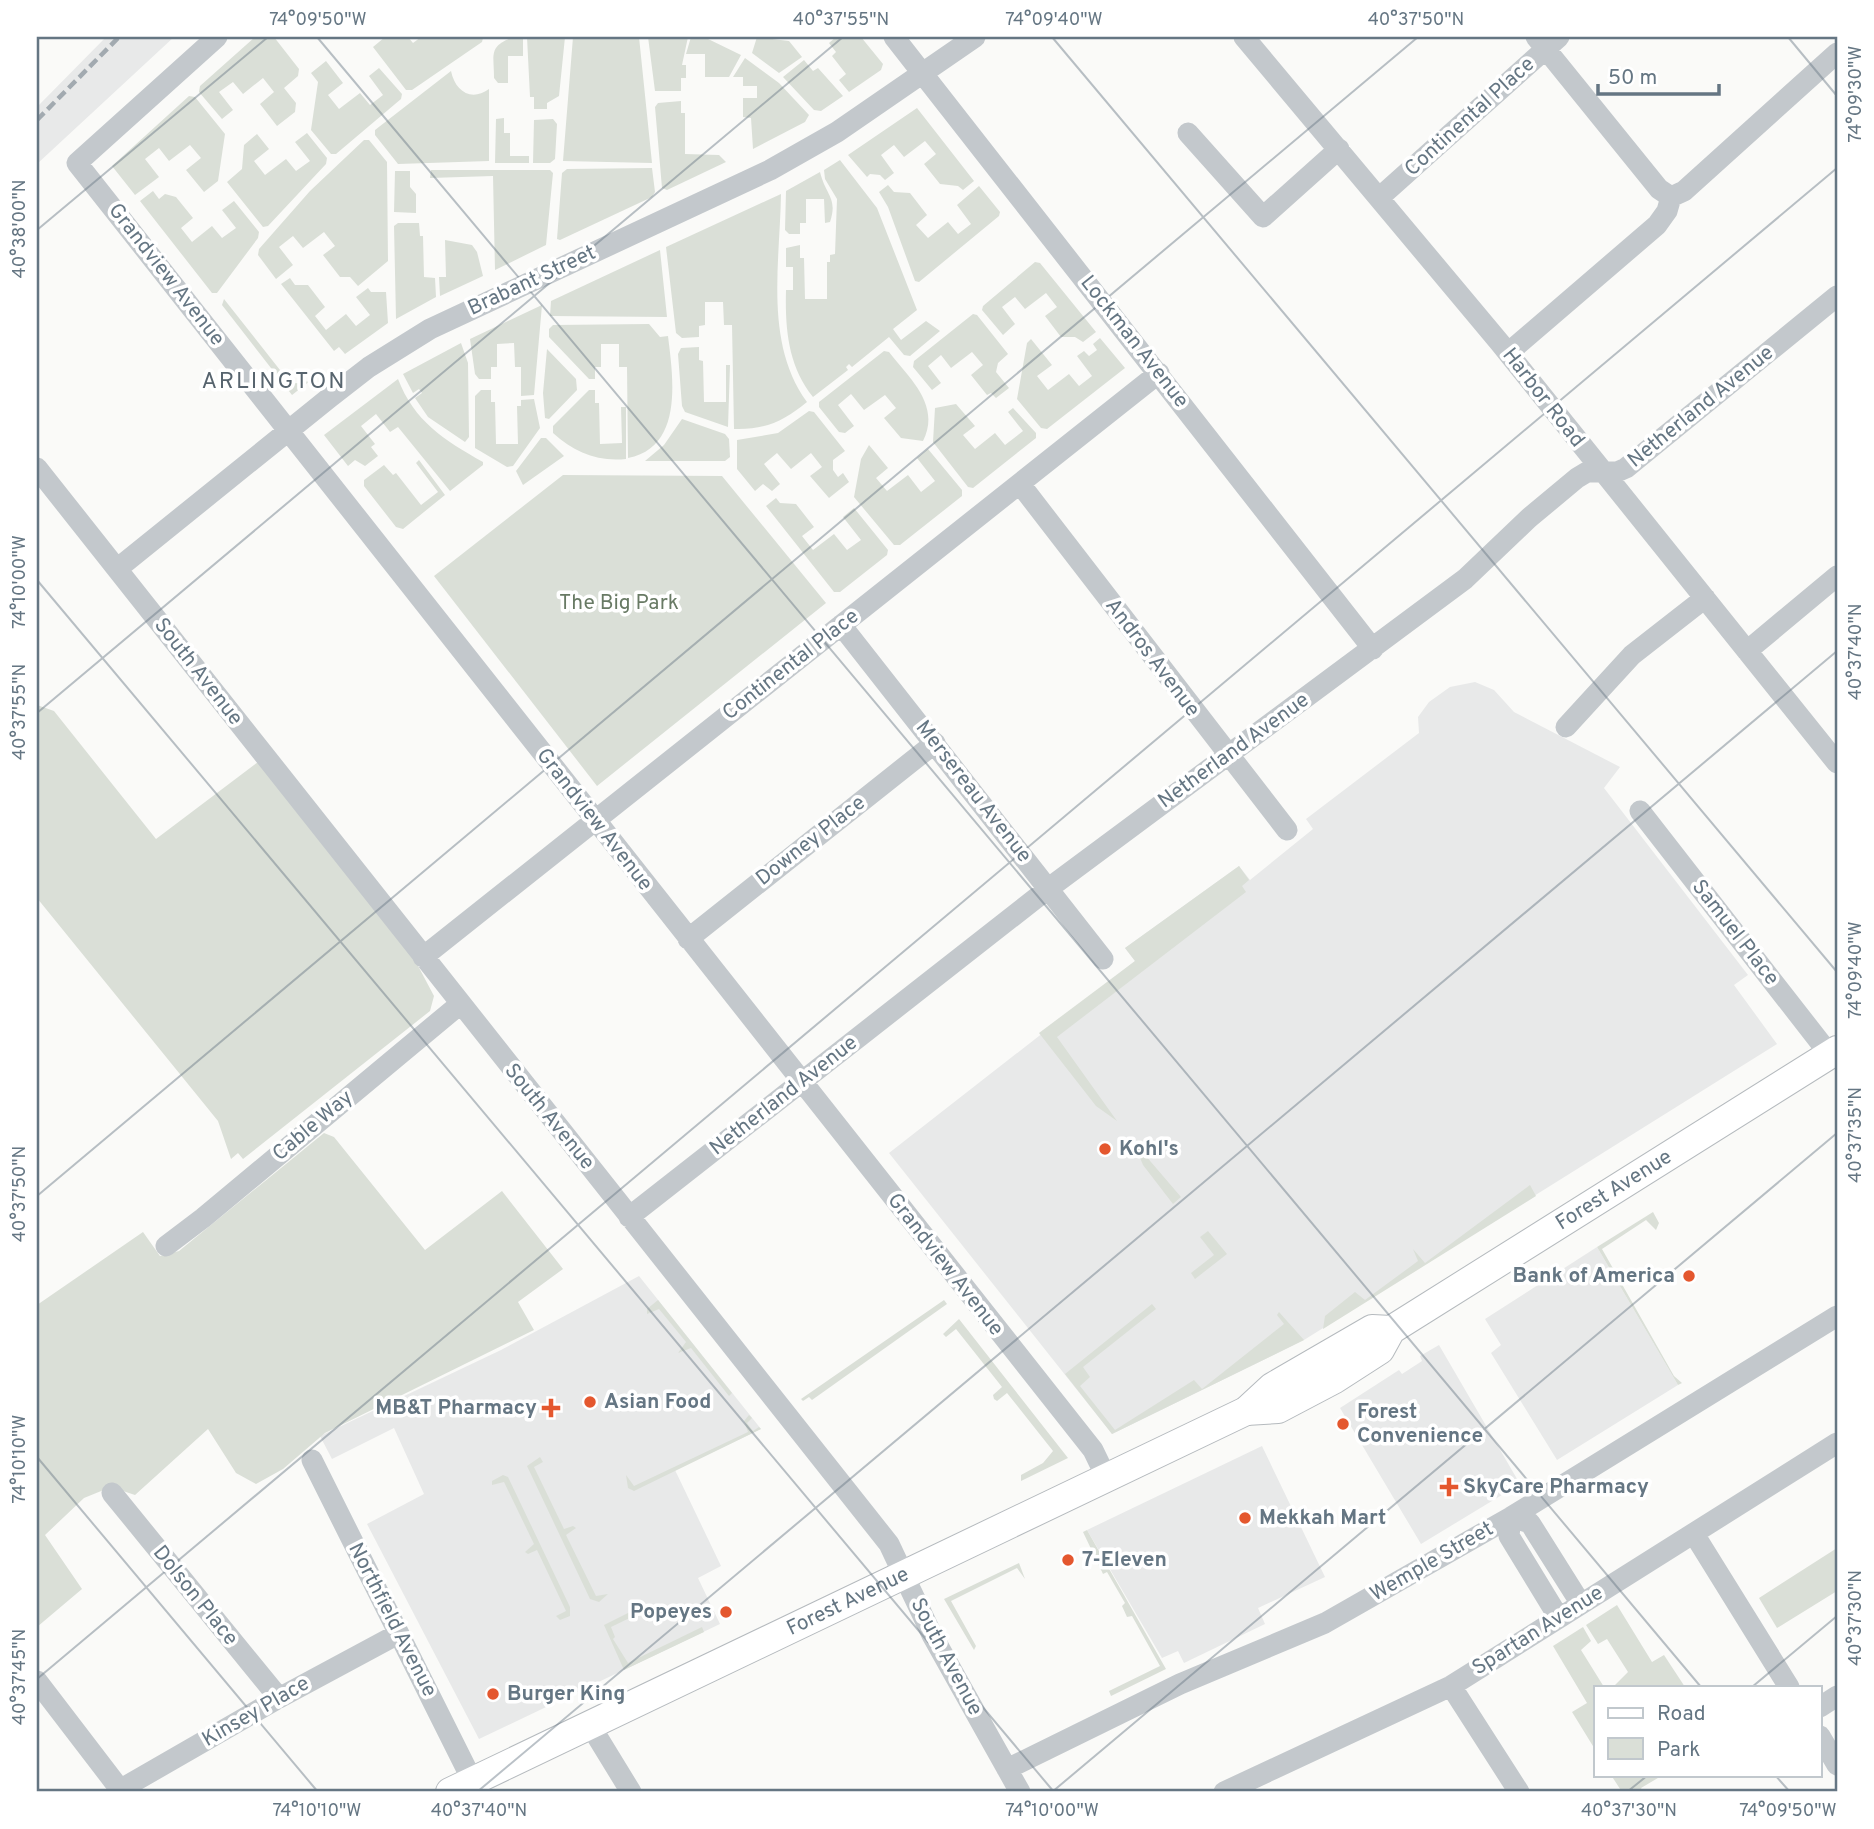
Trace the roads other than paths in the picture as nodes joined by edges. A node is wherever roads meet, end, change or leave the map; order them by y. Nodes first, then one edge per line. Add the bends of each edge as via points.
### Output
1 (217, 37) edge
2 (894, 37) edge
3 (975, 37) edge
4 (1244, 37) edge
5 (1547, 41) edge
6 (1837, 53) edge
7 (923, 74) junction
8 (1188, 133) dead end
9 (1339, 149) junction
10 (1380, 197) junction
11 (1671, 197) junction
12 (1837, 296) edge
13 (1508, 353) junction
14 (1159, 373) junction
15 (288, 431) junction
16 (37, 468) edge
17 (1601, 471) junction
18 (1020, 484) junction
19 (117, 569) junction
20 (1837, 576) edge
21 (1705, 598) junction
22 (841, 625) junction
23 (1373, 649) junction
24 (1747, 651) junction
25 (1566, 727) dead end
26 (935, 743) junction
27 (1228, 756) junction
28 (1837, 763) edge
29 (1640, 811) dead end
30 (594, 821) junction
31 (1287, 830) dead end
32 (1049, 888) junction
33 (688, 939) junction
34 (423, 957) junction
35 (1103, 959) dead end
36 (459, 1005) junction
37 (1834, 1052) edge
38 (800, 1083) junction
39 (629, 1217) junction
40 (166, 1245) dead end
41 (1837, 1316) edge
42 (1837, 1443) edge
43 (312, 1460) dead end
44 (1107, 1479) junction
45 (112, 1493) dead end
46 (1511, 1517) junction
47 (1694, 1534) junction
48 (903, 1576) junction
49 (1581, 1604) junction
50 (1559, 1618) junction
51 (398, 1634) junction
52 (37, 1681) edge
53 (1451, 1685) junction
54 (1788, 1686) edge
55 (1837, 1696) edge
56 (279, 1698) junction
57 (1822, 1706) edge
58 (590, 1725) junction
59 (1822, 1739) edge
60 (1837, 1765) edge
61 (1007, 1769) junction
62 (461, 1786) edge
63 (119, 1791) edge
64 (631, 1792) edge
65 (1020, 1792) edge
66 (1224, 1792) edge
67 (1519, 1792) edge

1 - 15 street, Grandview Avenue via 77,163
2 - 7 street, Lockman Avenue
3 - 7 street, Brabant Street
4 - 9 street, Harbor Road
5 - 10 street, Continental Place
5 - 11 street via 1660,189
6 - 11 street via 1684,191
7 - 14 street, Lockman Avenue
7 - 15 street, Brabant Street via 770,170 430,329 369,367
8 - 9 street via 1263,217
9 - 10 street, Harbor Road
10 - 13 street, Harbor Road
11 - 13 street via 1657,225
12 - 17 street, Netherland Avenue via 1626,468
13 - 17 street, Harbor Road
14 - 18 street, Continental Place
14 - 23 street, Lockman Avenue
15 - 19 street, Brabant Street
15 - 30 street, Grandview Avenue
16 - 19 street, South Avenue
17 - 21 street, Harbor Road
17 - 23 street, Netherland Avenue via 1577,478 1465,579
18 - 22 street, Continental Place
18 - 27 street, Andros Avenue
19 - 34 street, South Avenue
20 - 24 street
21 - 24 street, Harbor Road
21 - 25 street via 1632,655
22 - 26 street, Mersereau Avenue
22 - 30 street, Continental Place
23 - 27 street, Netherland Avenue
24 - 28 street, Harbor Road
26 - 32 street, Mersereau Avenue
26 - 33 street, Downey Place
27 - 31 street, Andros Avenue
27 - 32 street, Netherland Avenue
29 - 37 street, Samuel Place
30 - 33 street, Grandview Avenue
30 - 34 street, Continental Place
32 - 35 street, Mersereau Avenue
32 - 38 street, Netherland Avenue
33 - 38 street, Grandview Avenue
34 - 36 street, South Avenue
36 - 39 street, South Avenue
36 - 40 street, Cable Way
37 - 44 main road, Forest Avenue via 1391,1330 1372,1329 1272,1387 1246,1411
38 - 39 street, Netherland Avenue
38 - 44 street, Grandview Avenue via 1093,1450
39 - 48 street, South Avenue via 889,1544
41 - 46 street, Wemple Street
42 - 47 street, Spartan Avenue
43 - 51 street, Northfield Avenue
44 - 48 main road, Forest Avenue
45 - 56 street, Dolson Place
46 - 49 street via 1530,1523
46 - 50 street via 1509,1535
46 - 61 street, Wemple Street via 1325,1623 1180,1684
47 - 49 street, Spartan Avenue
47 - 54 street
48 - 58 main road, Forest Avenue
48 - 61 street, South Avenue
49 - 50 street, Spartan Avenue
50 - 53 street, Spartan Avenue
51 - 56 street, Kinsey Place
51 - 62 street, Northfield Avenue
52 - 63 street
53 - 66 street, Spartan Avenue
53 - 67 street
55 - 57 street
56 - 63 street, Kinsey Place
58 - 62 main road, Forest Avenue
58 - 64 street
59 - 60 street
61 - 65 street, South Avenue

